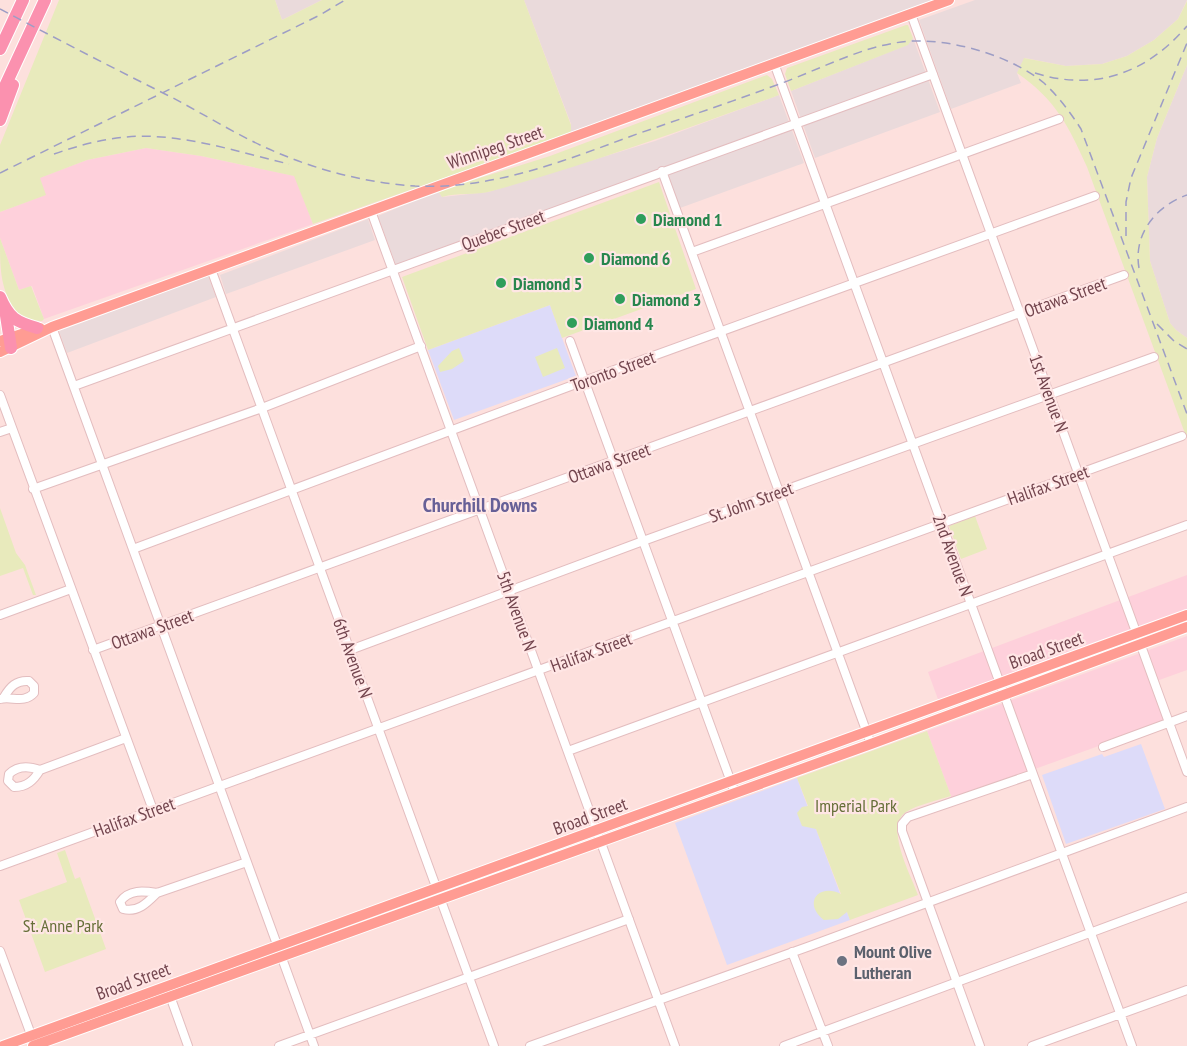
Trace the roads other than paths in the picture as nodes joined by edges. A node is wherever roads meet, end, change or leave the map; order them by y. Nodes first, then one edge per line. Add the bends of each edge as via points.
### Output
1 (23, 0) edge
2 (45, 0) edge
3 (949, 0) edge
4 (911, 14) junction
5 (33, 27) junction
6 (0, 47) edge
7 (774, 63) junction
8 (933, 74) junction
9 (0, 97) edge
10 (1059, 119) dead end
11 (0, 120) edge
12 (796, 123) junction
13 (962, 154) junction
14 (662, 171) junction
15 (1095, 196) dead end
16 (825, 204) junction
17 (371, 211) junction
18 (991, 233) junction
19 (692, 252) junction
20 (211, 269) junction
21 (393, 270) junction
22 (1124, 275) dead end
23 (855, 284) junction
24 (2, 303) edge
25 (1020, 314) junction
26 (52, 327) junction
27 (37, 328) junction
28 (232, 328) junction
29 (721, 332) junction
30 (570, 341) dead end
31 (5, 345) edge
32 (421, 346) junction
33 (1154, 357) dead end
34 (884, 364) junction
35 (584, 381) junction
36 (74, 386) junction
37 (0, 395) edge
38 (1050, 395) junction
39 (262, 408) junction
40 (751, 413) junction
41 (12, 428) junction
42 (451, 430) junction
43 (0, 432) edge
44 (1182, 436) dead end
45 (912, 443) junction
46 (614, 460) junction
47 (102, 465) junction
48 (1078, 474) junction
49 (33, 489) junction
50 (291, 489) junction
51 (780, 493) junction
52 (480, 509) junction
53 (942, 524) junction
54 (1187, 525) edge
55 (643, 541) junction
56 (133, 549) junction
57 (1108, 554) junction
58 (320, 568) junction
59 (809, 573) junction
60 (71, 589) junction
61 (510, 591) junction
62 (970, 604) junction
63 (0, 615) edge
64 (1187, 615) edge
65 (672, 621) junction
66 (161, 626) junction
67 (1187, 627) edge
68 (1139, 640) junction
69 (93, 650) junction
70 (350, 650) junction
71 (838, 653) junction
72 (539, 671) junction
73 (1003, 690) junction
74 (702, 701) junction
75 (1187, 716) edge
76 (1169, 723) junction
77 (379, 729) junction
78 (126, 738) junction
79 (869, 738) junction
80 (1103, 747) dead end
81 (568, 751) junction
82 (40, 770) dead end
83 (1187, 772) edge
84 (1033, 774) junction
85 (219, 786) junction
86 (733, 787) junction
87 (1187, 807) edge
88 (153, 810) junction
89 (598, 836) junction
90 (1062, 853) junction
91 (247, 862) junction
92 (0, 866) edge
93 (157, 892) dead end
94 (439, 894) junction
95 (1187, 897) edge
96 (927, 902) junction
97 (629, 919) junction
98 (1091, 932) junction
99 (0, 951) edge
100 (280, 952) junction
101 (792, 952) junction
102 (470, 978) junction
103 (956, 981) junction
104 (1187, 990) edge
105 (168, 992) junction
106 (658, 1000) junction
107 (1120, 1014) junction
108 (823, 1032) junction
109 (310, 1035) junction
110 (33, 1042) edge
111 (3, 1046) edge
112 (188, 1046) edge
113 (279, 1046) edge
114 (314, 1046) edge
115 (494, 1046) edge
116 (530, 1046) edge
117 (675, 1046) edge
118 (784, 1046) edge
119 (828, 1046) edge
120 (980, 1046) edge
121 (1032, 1046) edge
122 (1132, 1046) edge

1 - 6 highway
2 - 5 highway
3 - 4 main road, Winnipeg Street
4 - 7 main road, Winnipeg Street
4 - 8 street, 1st Avenue N
5 - 9 highway
5 - 11 highway
7 - 12 street, 2nd Avenue N
7 - 17 main road, Winnipeg Street
8 - 12 street, Quebec Street
8 - 13 street, 1st Avenue N
10 - 13 street
12 - 14 street, Quebec Street
12 - 16 street, 2nd Avenue N
13 - 16 street
13 - 18 street, 1st Avenue N
14 - 19 street
14 - 21 street, Quebec Street
15 - 18 street, Toronto Street
16 - 19 street
16 - 23 street, 2nd Avenue N
17 - 20 main road, Winnipeg Street
17 - 21 street, 5th Avenue N
18 - 23 street, Toronto Street
18 - 25 street, 1st Avenue N
19 - 29 street
20 - 26 main road, Winnipeg Street
20 - 28 street, 6th Avenue N
21 - 28 street, Quebec Street
21 - 32 street, 5th Avenue N
22 - 25 street, Ottawa Street
23 - 29 street, Toronto Street
23 - 34 street, 2nd Avenue N
24 - 27 highway via 18,323
24 - 31 highway
25 - 34 street, Ottawa Street
25 - 38 street, 1st Avenue N
26 - 27 main road, Winnipeg Street
26 - 31 main road, Winnipeg Street
26 - 36 street
27 - 31 main road, Winnipeg Street
28 - 36 street, Quebec Street
28 - 39 street, 6th Avenue N
29 - 35 street, Toronto Street
29 - 40 street
30 - 35 street
32 - 39 street
32 - 42 street, 5th Avenue N
33 - 38 street, St. John Street
34 - 40 street, Ottawa Street
34 - 45 street, 2nd Avenue N
35 - 42 street, Toronto Street
35 - 46 street
36 - 47 street
37 - 41 street
38 - 45 street, St. John Street
38 - 48 street, 1st Avenue N
39 - 47 street
39 - 50 street, 6th Avenue N
40 - 46 street, Ottawa Street
40 - 51 street
41 - 43 street
41 - 49 street
42 - 50 street, Toronto Street
42 - 52 street, 5th Avenue N
44 - 48 street, Halifax Street
45 - 51 street, St. John Street
45 - 53 street, 2nd Avenue N
46 - 52 street, Ottawa Street
46 - 55 street
47 - 49 street
47 - 56 street
48 - 53 street, Halifax Street
48 - 57 street, 1st Avenue N
49 - 60 street
50 - 56 street, Toronto Street
50 - 58 street, 6th Avenue N
51 - 55 street, St. John Street
51 - 59 street
52 - 58 street, Ottawa Street
52 - 61 street, 5th Avenue N
53 - 59 street, Halifax Street
53 - 62 street, 2nd Avenue N
54 - 57 street
55 - 61 street, St. John Street
55 - 65 street
56 - 66 street
57 - 62 street
57 - 68 street, 1st Avenue N
58 - 66 street, Ottawa Street
58 - 70 street, 6th Avenue N
59 - 65 street, Halifax Street
59 - 71 street
60 - 63 street
60 - 69 street
61 - 70 street, St. John Street
61 - 72 street, 5th Avenue N
62 - 71 street
62 - 73 street, 2nd Avenue N
64 - 68 main road, Broad Street
65 - 72 street, Halifax Street
65 - 74 street
66 - 69 street, Ottawa Street
66 - 85 street
67 - 68 main road, Broad Street
68 - 73 main road, Broad Street
68 - 76 street, 1st Avenue N
69 - 78 street
70 - 77 street, 6th Avenue N
71 - 74 street
71 - 79 street
72 - 77 street, Halifax Street
72 - 81 street, 5th Avenue N
73 - 79 main road, Broad Street
73 - 84 street, 2nd Avenue N
74 - 81 street
74 - 86 street
75 - 76 street
76 - 80 street
76 - 83 street, 1st Avenue N
77 - 85 street, Halifax Street
77 - 94 street, 6th Avenue N
78 - 82 street
78 - 88 street
79 - 86 main road, Broad Street
81 - 89 street, 5th Avenue N
84 - 90 street, 2nd Avenue N
84 - 96 street via 908,817 902,824
85 - 88 street, Halifax Street
85 - 91 street
86 - 89 main road, Broad Street
87 - 90 street
88 - 92 street, Halifax Street
89 - 94 main road, Broad Street
89 - 97 street, 5th Avenue N
90 - 96 street
90 - 98 street, 2nd Avenue N
91 - 93 street
91 - 100 street
94 - 100 main road, Broad Street
94 - 102 street, 6th Avenue N
95 - 98 street
96 - 101 street
96 - 103 street
97 - 102 street
97 - 106 street, 5th Avenue N
98 - 103 street
98 - 107 street, 2nd Avenue N
99 - 110 street
100 - 105 main road, Broad Street
100 - 109 street
101 - 106 street
101 - 108 street
102 - 109 street
102 - 115 street, 6th Avenue N
103 - 108 street
103 - 120 street
104 - 107 street
105 - 110 main road, Broad Street
105 - 112 street
106 - 116 street
106 - 117 street, 5th Avenue N
107 - 121 street
107 - 122 street, 2nd Avenue N
108 - 118 street
108 - 119 street
109 - 113 street
109 - 114 street
110 - 111 main road, Broad Street

